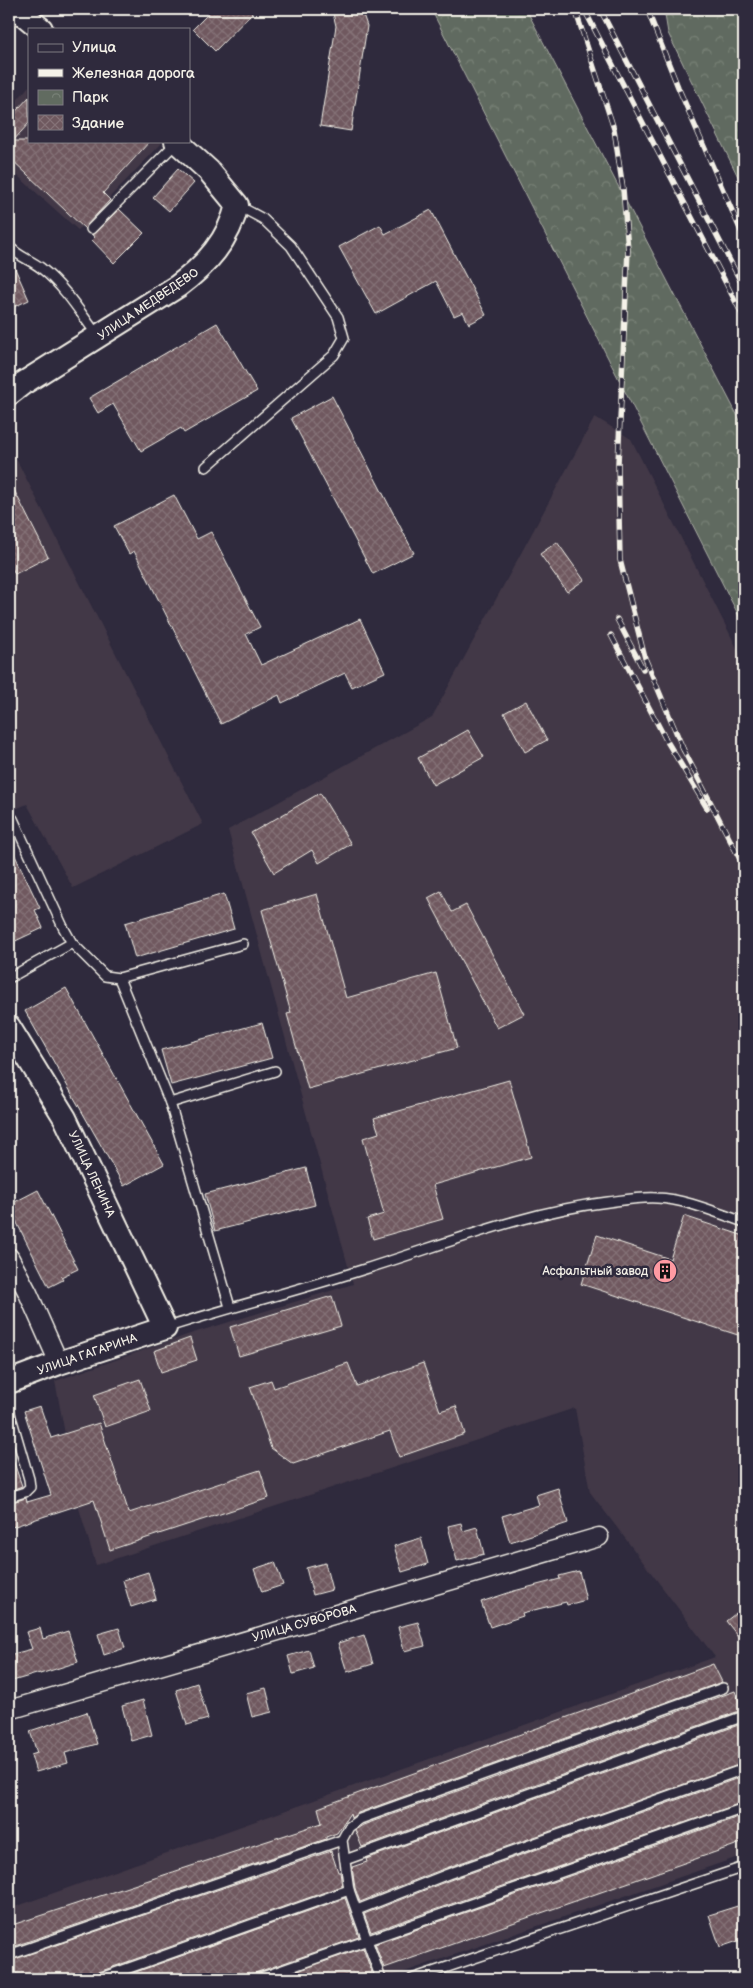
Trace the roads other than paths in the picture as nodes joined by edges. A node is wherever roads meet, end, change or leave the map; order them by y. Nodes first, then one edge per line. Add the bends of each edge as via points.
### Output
1 (17, 9) edge
2 (40, 28) edge
3 (176, 142) edge
4 (237, 205) junction
5 (91, 229) dead end
6 (10, 250) edge
7 (99, 337) junction
8 (9, 394) edge
9 (206, 467) dead end
10 (13, 819) dead end
11 (72, 943) junction
12 (243, 944) dead end
13 (9, 978) edge
14 (119, 978) junction
15 (9, 1027) edge
16 (275, 1071) dead end
17 (170, 1103) junction
18 (744, 1222) edge
19 (9, 1256) edge
20 (230, 1307) junction
21 (165, 1328) junction
22 (59, 1363) junction
23 (9, 1382) edge
24 (9, 1410) edge
25 (13, 1440) edge
26 (9, 1497) edge
27 (599, 1536) dead end
28 (723, 1688) dead end
29 (9, 1710) edge
30 (744, 1716) edge
31 (744, 1769) edge
32 (744, 1808) edge
33 (342, 1840) junction
34 (345, 1860) junction
35 (744, 1867) edge
36 (349, 1890) junction
37 (357, 1910) junction
38 (368, 1940) junction
39 (9, 1955) edge
40 (98, 1979) edge
41 (257, 1979) edge
42 (380, 1979) edge
43 (412, 1979) edge

1 - 2 street
3 - 4 street via 209,171
3 - 5 lane
4 - 7 street, УЛИЦА МЕДВЕДЕВО via 225,238 197,272
4 - 9 lane via 263,219 291,246 338,317 344,338 334,355
6 - 7 lane via 41,268 62,287
7 - 8 street, УЛИЦА МЕДВЕДЕВО
10 - 11 lane
11 - 13 lane
11 - 14 lane via 104,976
12 - 14 lane
14 - 17 lane
15 - 21 street, УЛИЦА ЛЕНИНА via 66,1118
16 - 17 lane
17 - 20 lane
18 - 20 lane via 677,1200 657,1198 588,1205 483,1230 364,1270
19 - 22 street
20 - 21 lane
21 - 22 street, УЛИЦА ГАГАРИНА
22 - 23 street, УЛИЦА ГАГАРИНА
24 - 25 lane
25 - 26 lane via 30,1479 30,1487
27 - 29 street, УЛИЦА СУВОРОВА
28 - 33 lane via 360,1819 349,1827
30 - 34 lane
31 - 37 lane via 448,1874
32 - 38 lane
33 - 34 lane
33 - 39 lane
34 - 36 lane
35 - 43 lane
36 - 37 lane
36 - 40 lane
37 - 38 lane
38 - 41 lane
38 - 42 lane

